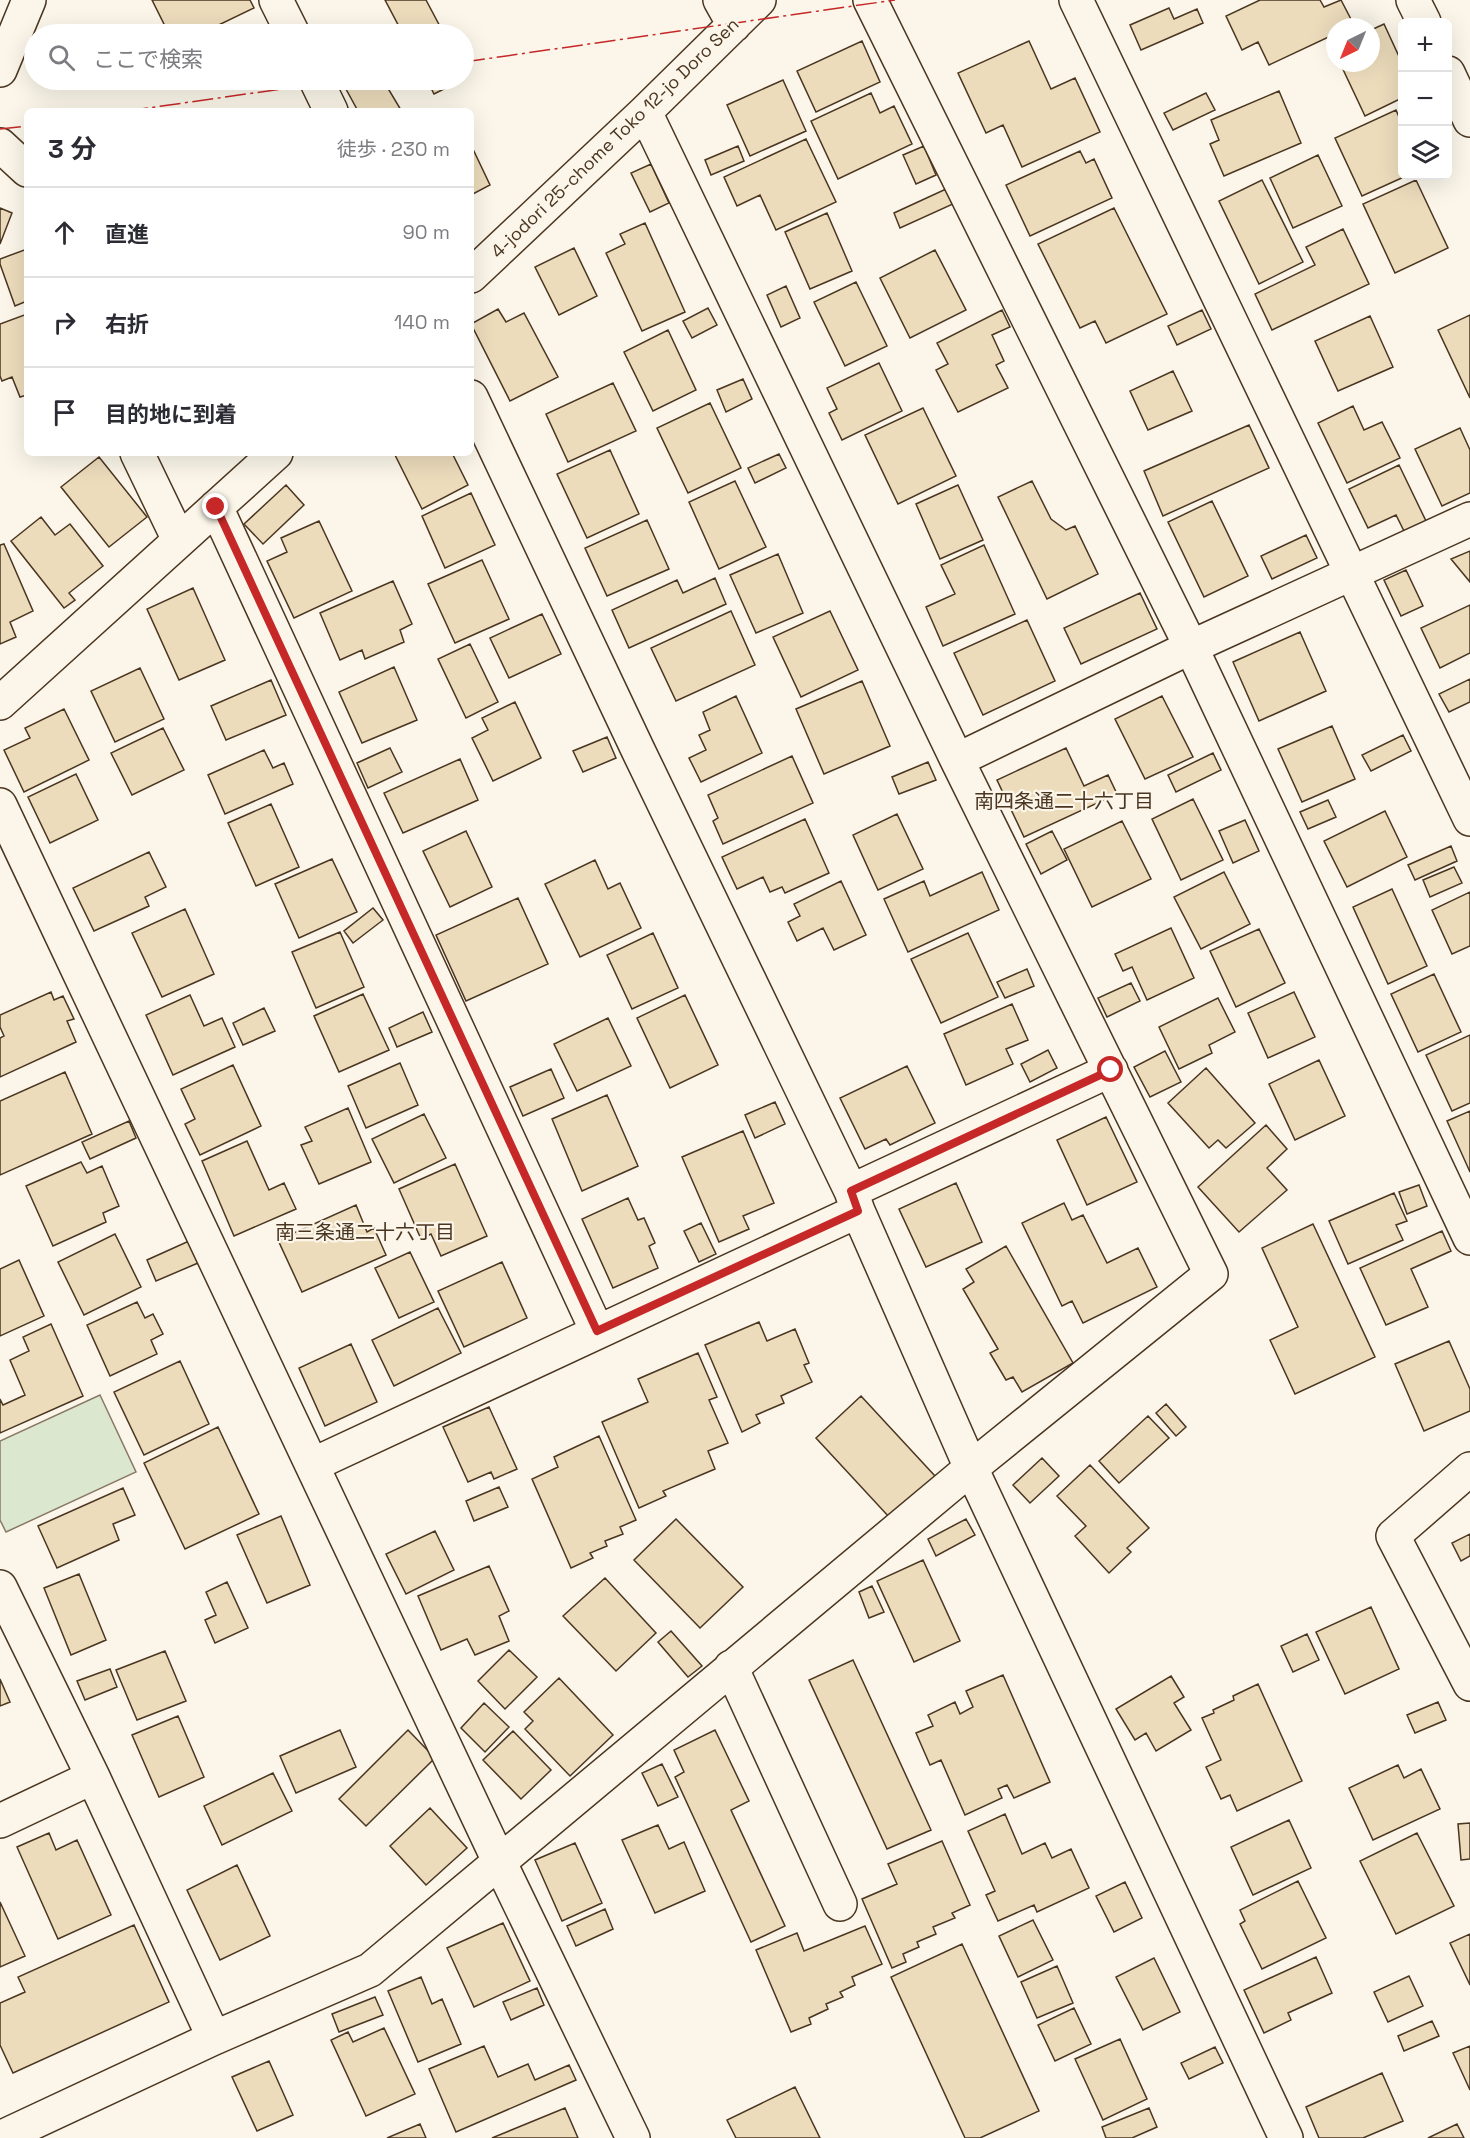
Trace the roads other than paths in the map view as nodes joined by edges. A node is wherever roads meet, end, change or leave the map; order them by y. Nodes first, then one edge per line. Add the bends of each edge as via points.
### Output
1 (29, 0) edge
2 (276, 0) edge
3 (759, 0) edge
4 (870, 0) edge
5 (1076, 0) edge
6 (1413, 0) edge
7 (727, 12) edge
8 (1422, 18) edge
9 (288, 24) edge
10 (0, 70) edge
11 (1452, 81) edge
12 (320, 90) edge
13 (329, 108) edge
14 (645, 112) junction
15 (1470, 120) edge
16 (0, 145) edge
17 (24, 167) edge
18 (474, 273) edge
19 (474, 403) edge
20 (138, 456) edge
21 (273, 456) edge
22 (216, 507) junction
23 (1470, 519) edge
24 (179, 540) junction
25 (1352, 573) junction
26 (1191, 647) junction
27 (0, 703) edge
28 (957, 760) junction
29 (0, 805) edge
30 (1470, 819) edge
31 (1111, 1070) junction
32 (854, 1201) junction
33 (1470, 1238) edge
34 (597, 1331) junction
35 (312, 1465) junction
36 (971, 1468) junction
37 (1470, 1469) edge
38 (0, 1587) edge
39 (731, 1667) junction
40 (1470, 1684) edge
41 (93, 1777) junction
42 (0, 1821) edge
43 (500, 1861) junction
44 (840, 1904) dead end
45 (214, 2038) junction
46 (0, 2138) edge
47 (633, 2138) edge
48 (1286, 2138) edge

1 - 10 street
2 - 9 street
3 - 7 street, 4-jodori 25-chome Toko 12-jo Doro Sen
4 - 26 street
5 - 25 street
6 - 8 street
7 - 14 street, 4-jodori 25-chome Toko 12-jo Doro Sen
11 - 15 street
12 - 13 street
14 - 18 street, 4-jodori 25-chome Toko 12-jo Doro Sen
14 - 28 street
16 - 17 street
19 - 32 street
20 - 24 street
21 - 22 street
22 - 24 street
22 - 34 street
23 - 25 street
24 - 27 street
25 - 26 street
25 - 30 street
26 - 28 street
26 - 33 street
28 - 31 street
29 - 35 street
31 - 32 street
31 - 36 street via 1211,1274
32 - 34 street
32 - 36 street
34 - 35 street
35 - 43 street
36 - 39 street
36 - 48 street
37 - 40 street via 1393,1536
38 - 41 street
39 - 43 street
39 - 44 street
41 - 42 street
41 - 45 street
43 - 45 street via 370,1970
43 - 47 street
45 - 46 street

